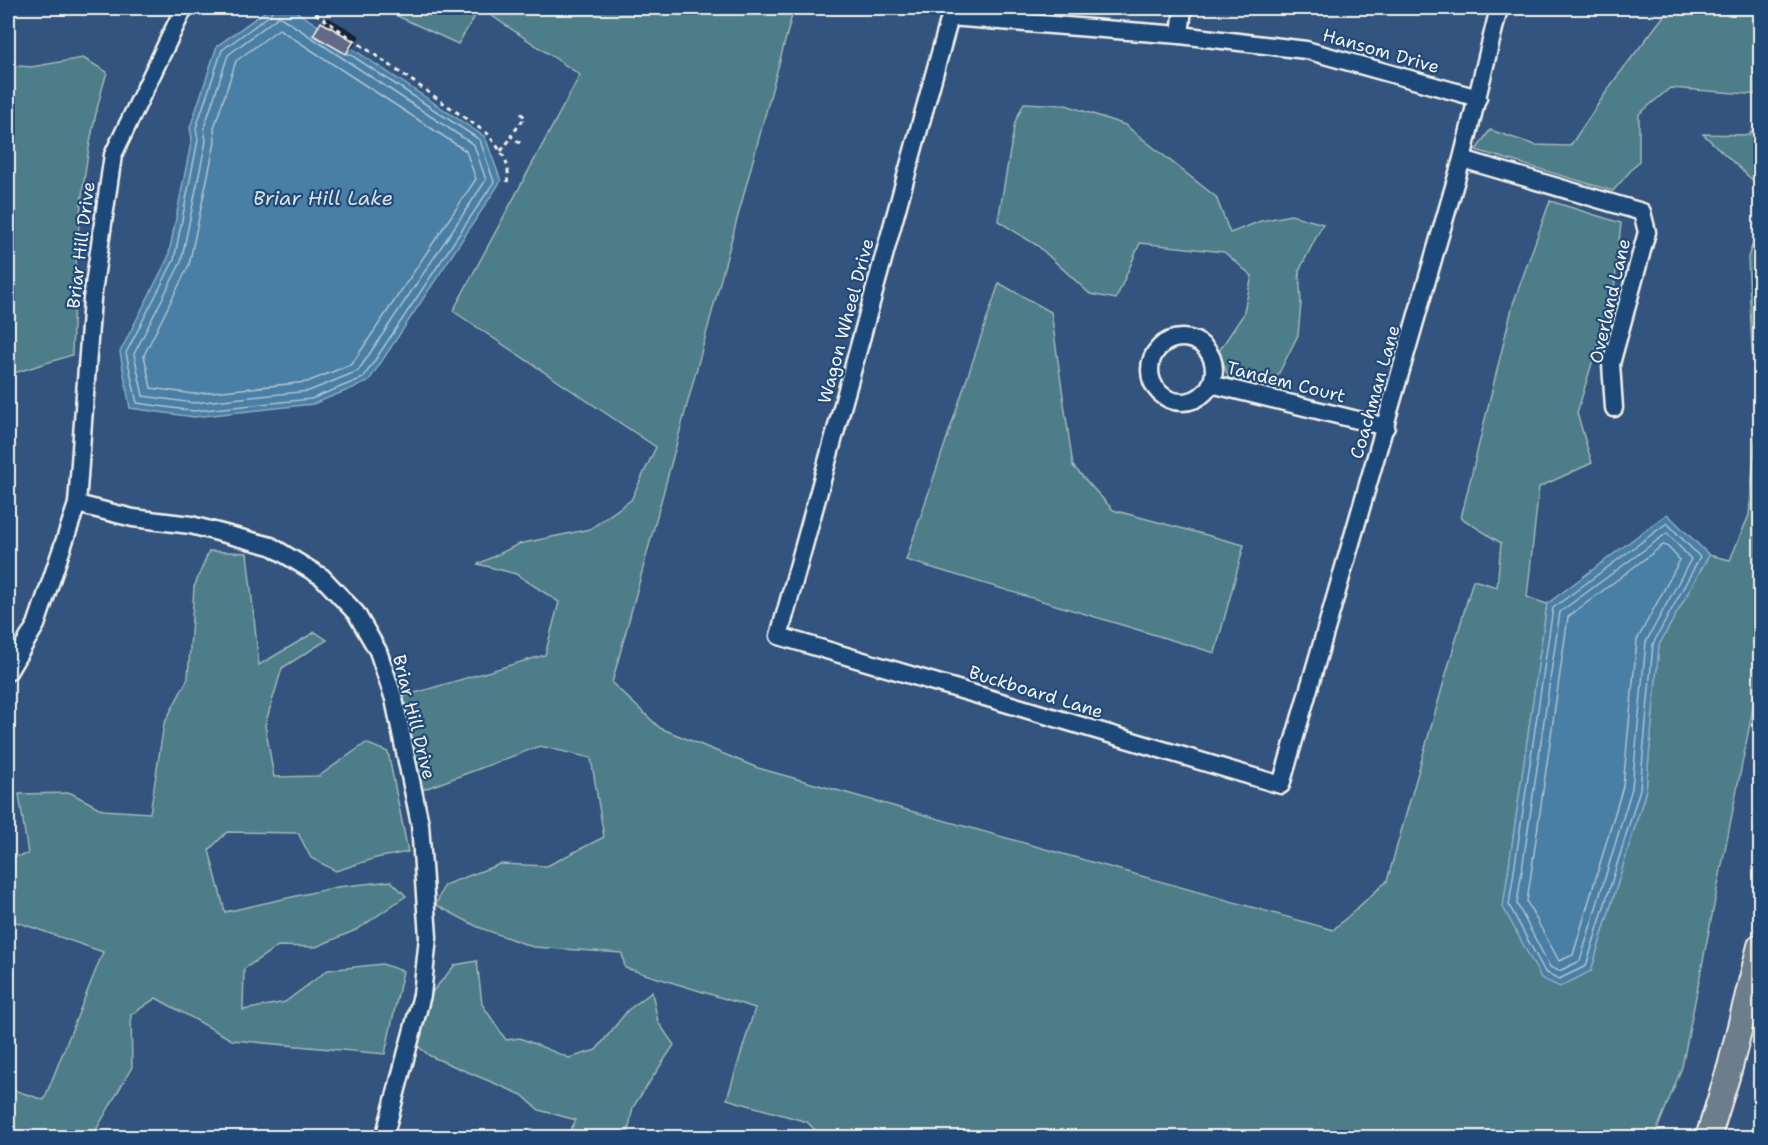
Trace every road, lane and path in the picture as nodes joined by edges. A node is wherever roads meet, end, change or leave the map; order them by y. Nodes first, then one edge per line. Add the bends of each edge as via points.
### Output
1 (184, 8) edge
2 (308, 8) edge
3 (1183, 8) edge
4 (1499, 8) edge
5 (950, 17) joint
6 (1180, 35) junction
7 (1478, 98) junction
8 (520, 113) dead end
9 (512, 137) junction
10 (520, 143) dead end
11 (501, 151) junction
12 (1462, 159) junction
13 (507, 182) dead end
14 (1211, 384) dead end
15 (1614, 408) dead end
16 (1386, 427) junction
17 (77, 504) junction
18 (779, 636) joint
19 (8, 672) edge
20 (1281, 785) joint
21 (1761, 946) edge
22 (384, 1137) edge
23 (1708, 1137) edge

1 - 17 street, Briar Hill Drive via 113,155 93,289
2 - 11 path via 488,134
3 - 6 street
4 - 7 street, Coachman Lane
5 - 6 street, Hansom Drive
5 - 18 street, Wagon Wheel Drive
6 - 7 street, Hansom Drive via 1306,50
7 - 12 street, Coachman Lane
8 - 9 path via 525,117
9 - 10 path
9 - 11 path
11 - 13 path via 508,166
12 - 15 street, Overland Lane via 1642,212 1647,231 1611,364
12 - 16 street, Coachman Lane
14 - 16 street, Tandem Court
16 - 20 street, Coachman Lane
17 - 19 street, Briar Hill Drive via 36,626
17 - 22 street, Briar Hill Drive via 133,518 191,525 271,546 322,577 356,613 378,651 394,699 420,824 428,937 422,996
18 - 20 street, Buckboard Lane
21 - 23 highway

